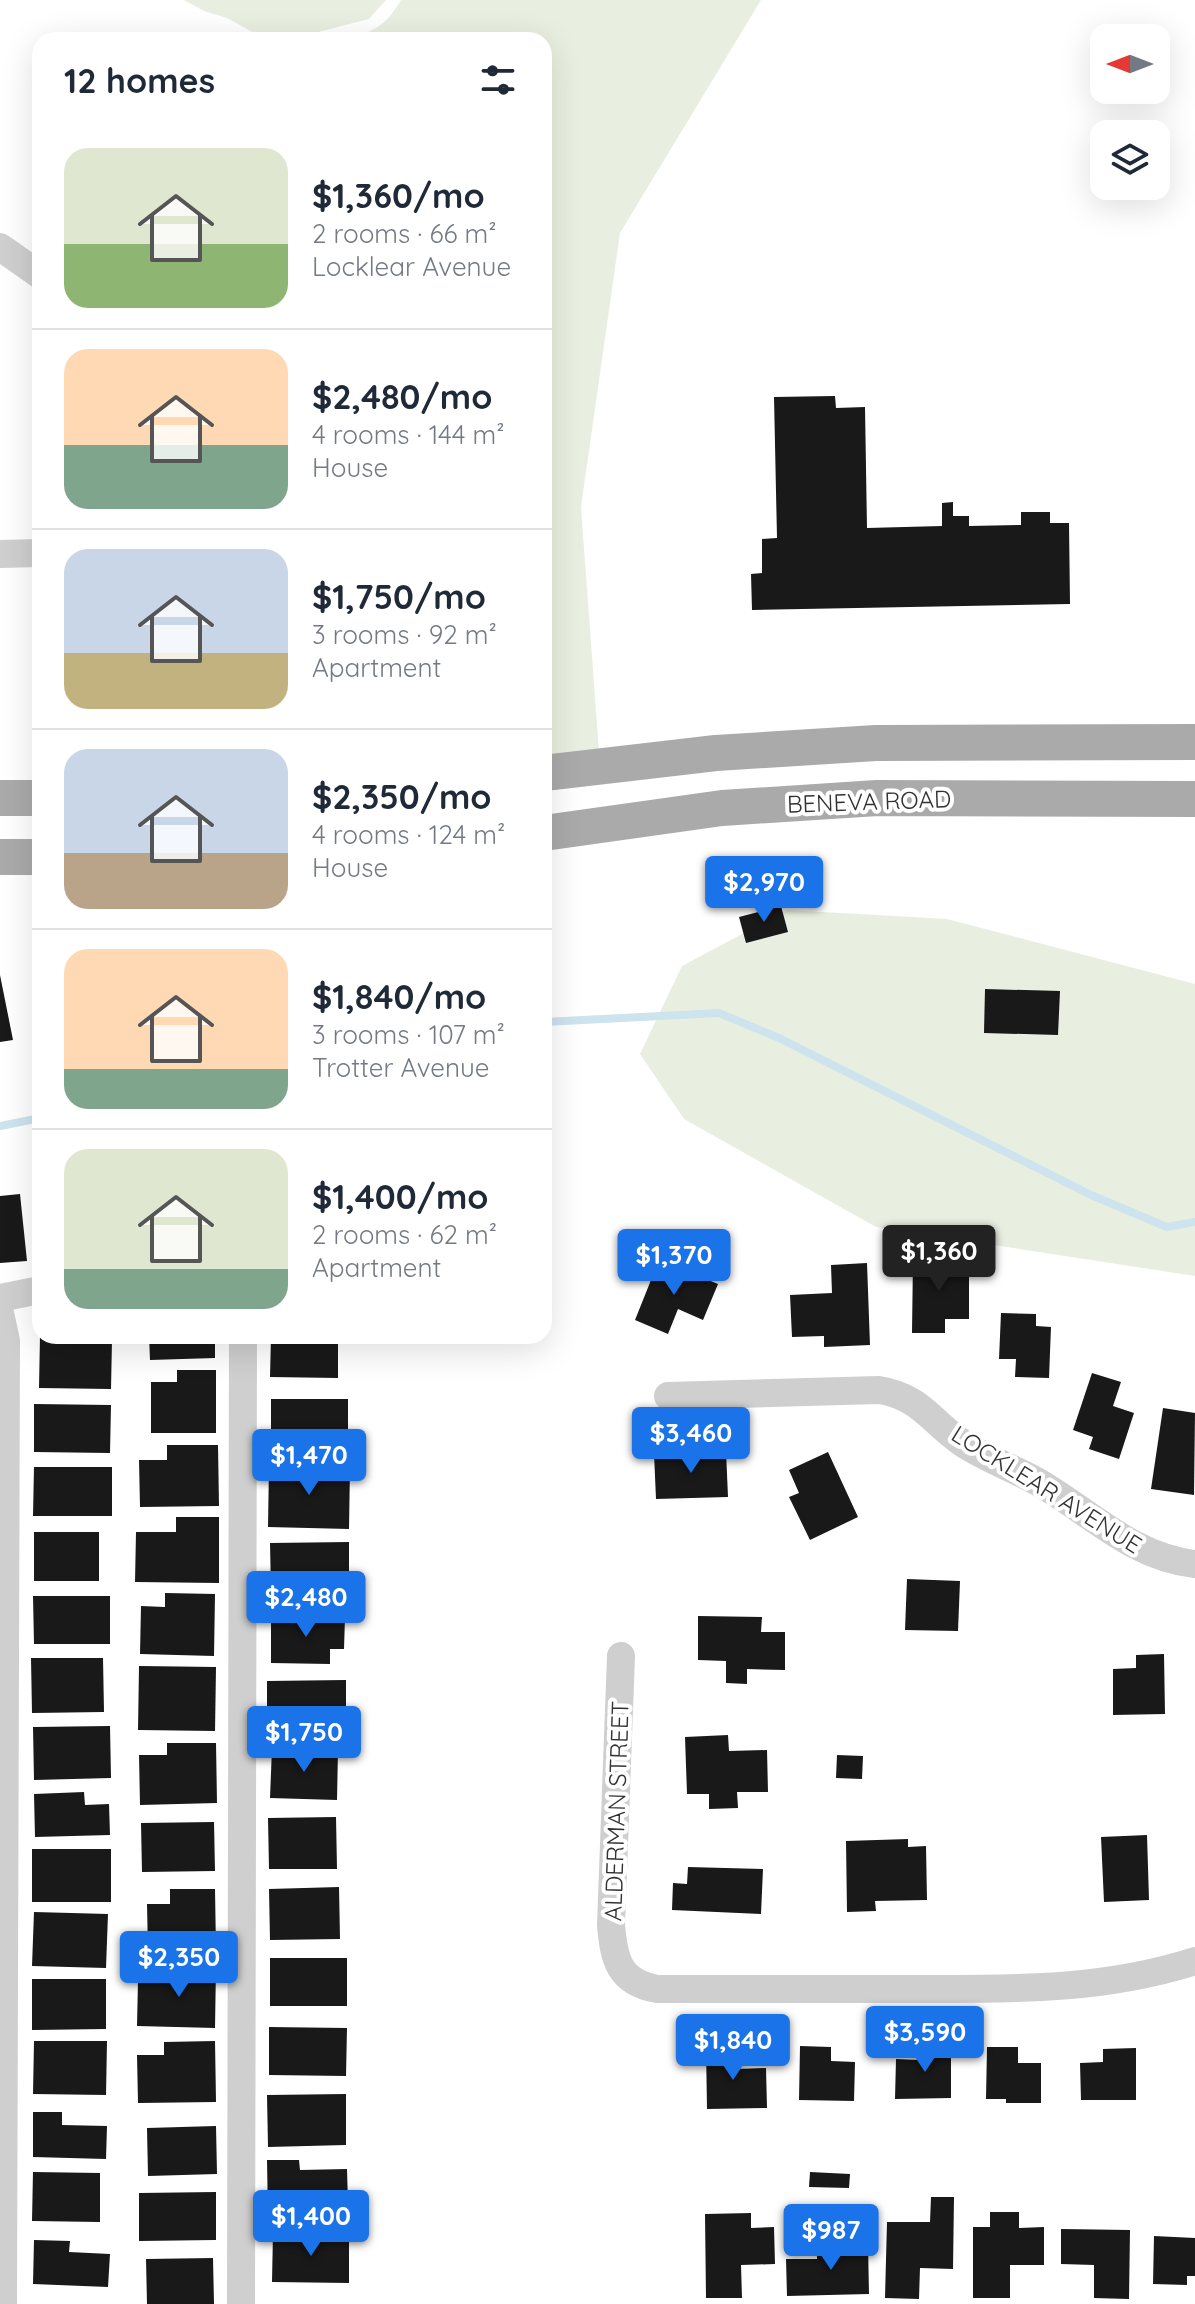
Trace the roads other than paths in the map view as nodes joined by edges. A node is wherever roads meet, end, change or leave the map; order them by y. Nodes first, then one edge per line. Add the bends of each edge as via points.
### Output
1 (0, 247) edge
2 (32, 269) edge
3 (32, 553) edge
4 (0, 554) edge
5 (1195, 742) edge
6 (552, 772) edge
7 (0, 798) edge
8 (32, 798) edge
9 (1195, 799) edge
10 (552, 832) edge
11 (0, 857) edge
12 (32, 857) edge
13 (32, 1292) edge
14 (0, 1298) edge
15 (0, 1313) edge
16 (243, 1344) edge
17 (668, 1396) dead end
18 (1195, 1564) edge
19 (621, 1656) dead end
20 (1195, 1961) edge
21 (3, 2304) edge
22 (241, 2304) edge

1 - 2 street
3 - 4 street
5 - 6 main road via 876,743 716,753
7 - 8 main road
9 - 10 main road, BENEVA ROAD via 877,798 722,808
11 - 12 main road
13 - 14 street
15 - 21 street via 6,1341
16 - 22 street
17 - 18 street, LOCKLEAR AVENUE via 893,1392 927,1410 961,1442 1039,1482 1119,1538 1165,1558
19 - 20 street, ALDERMAN STREET via 613,1946 619,1964 638,1986 1041,1988 1113,1981

